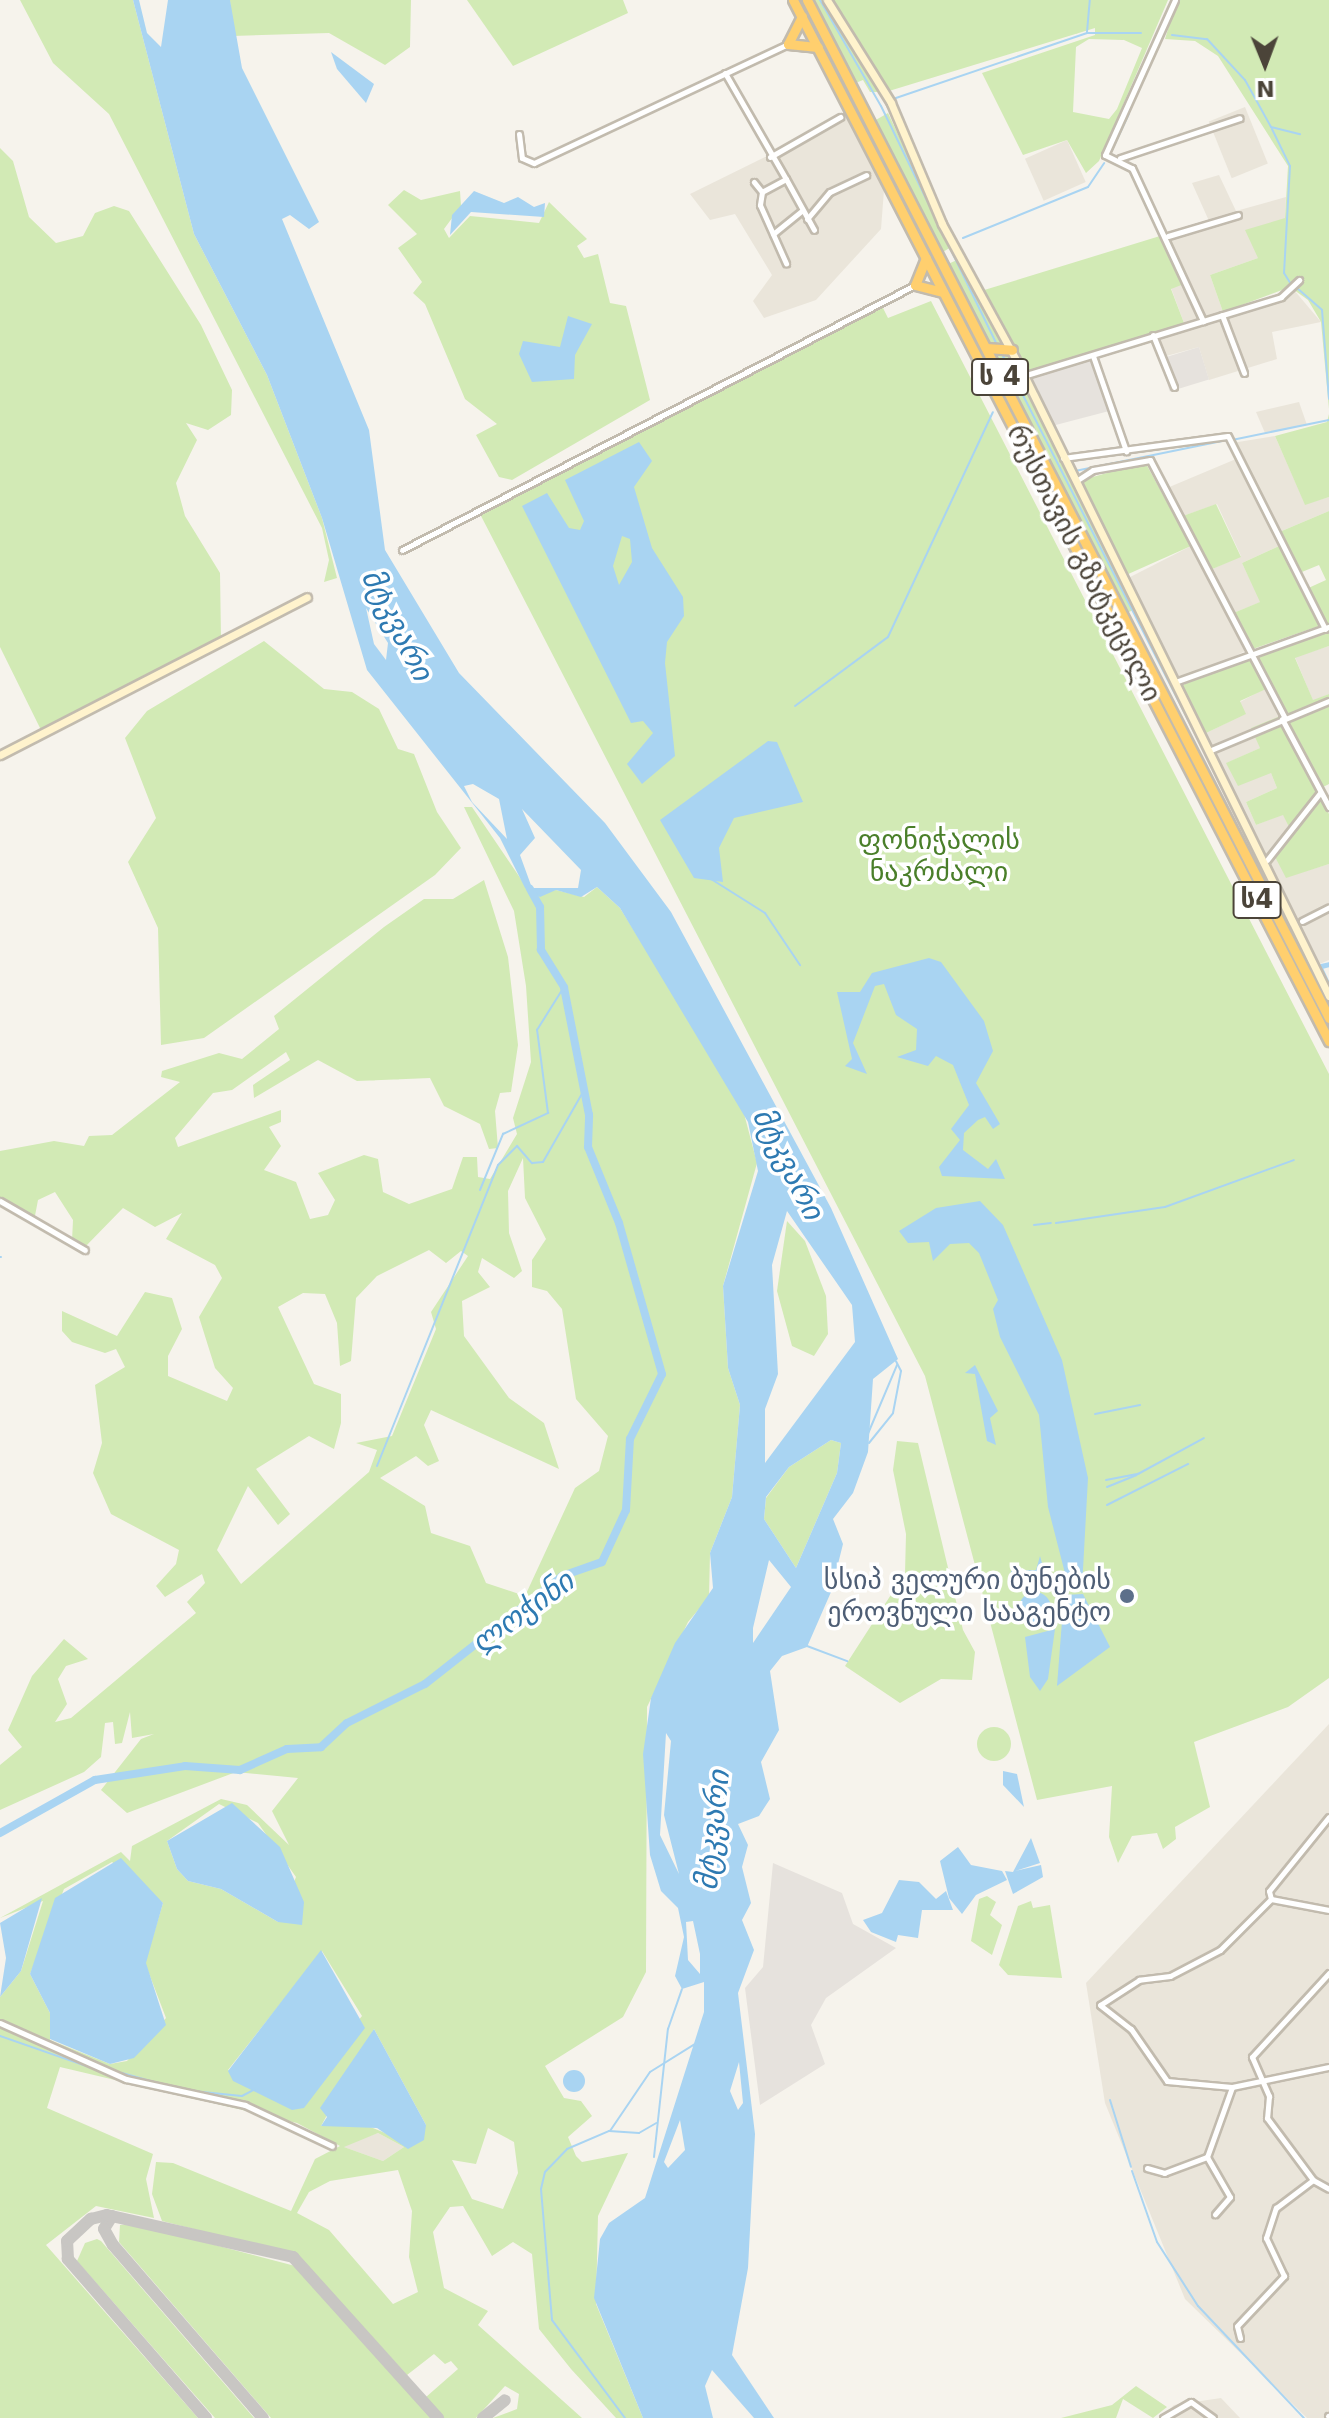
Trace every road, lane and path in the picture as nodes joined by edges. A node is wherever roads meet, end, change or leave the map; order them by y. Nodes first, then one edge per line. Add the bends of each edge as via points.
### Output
1 (793, 0) edge
2 (807, 0) edge
3 (827, 0) edge
4 (1175, 0) edge
5 (802, 16) junction
6 (788, 44) junction
7 (818, 47) junction
8 (725, 73) junction
9 (840, 117) dead end
10 (1240, 118) dead end
11 (519, 134) dead end
12 (770, 157) junction
13 (1119, 158) junction
14 (866, 175) dead end
15 (786, 179) junction
16 (754, 182) dead end
17 (762, 192) junction
18 (803, 210) junction
19 (1238, 215) dead end
20 (807, 219) junction
21 (814, 230) dead end
22 (773, 234) junction
23 (1168, 236) junction
24 (926, 258) junction
25 (786, 263) dead end
26 (1299, 280) dead end
27 (915, 285) junction
28 (944, 292) junction
29 (1222, 315) junction
30 (1203, 321) junction
31 (1153, 335) junction
32 (986, 348) junction
33 (1006, 352) junction
34 (1093, 356) junction
35 (996, 370) junction
36 (1244, 373) dead end
37 (1022, 377) junction
38 (1174, 387) dead end
39 (1126, 451) junction
40 (1062, 458) junction
41 (1074, 479) junction
42 (402, 550) dead end
43 (307, 597) dead end
44 (1327, 628) edge
45 (1248, 652) junction
46 (1175, 682) junction
47 (1329, 701) edge
48 (1284, 718) junction
49 (1211, 750) junction
50 (0, 755) edge
51 (1190, 755) junction
52 (1320, 793) junction
53 (1329, 807) edge
54 (1267, 860) junction
55 (1329, 907) edge
56 (1302, 921) dead end
57 (1329, 996) edge
58 (1329, 1018) edge
59 (1329, 1041) edge
60 (0, 1201) edge
61 (85, 1250) dead end
62 (1329, 1817) edge
63 (1271, 1899) junction
64 (1329, 1910) edge
65 (1329, 1973) edge
66 (0, 2023) edge
67 (1329, 2067) edge
68 (1259, 2080) junction
69 (1232, 2087) junction
70 (332, 2146) dead end
71 (1207, 2157) junction
72 (1147, 2168) dead end
73 (1313, 2180) junction
74 (1329, 2189) edge
75 (1215, 2214) dead end
76 (1240, 2338) dead end
77 (1163, 2418) edge
78 (1213, 2418) edge

1 - 5 highway, რუსთავის გზატკეცილი / ს 4
2 - 32 highway, რუსთავის გზატკეცილი / ს 4
3 - 33 street via 891,103 942,224
4 - 13 street via 1105,155
5 - 6 highway
5 - 7 highway, რუსთავის გზატკეცილი / ს 4
6 - 7 highway
6 - 8 street
7 - 24 highway, რუსთავის გზატკეცილი / ს 4
8 - 11 street via 534,163 522,158
8 - 12 street
9 - 12 street
10 - 13 street
12 - 15 street
13 - 23 street via 1132,168
14 - 20 street via 830,192
15 - 17 street
15 - 18 street
16 - 17 street
17 - 22 street
18 - 20 street
18 - 22 street
19 - 23 street
20 - 21 street
22 - 25 street
23 - 30 street
24 - 27 highway
24 - 28 highway, რუსთავის გზატკეცილი / ს 4
26 - 29 street via 1281,297
27 - 28 highway
27 - 42 street
28 - 51 highway, რუსთავის გზატკეცილი / ს 4
29 - 30 street
29 - 36 street
30 - 31 street
31 - 34 street
31 - 38 street
32 - 33 highway
32 - 35 highway, რუსთავის გზატკეცილი / ს 4
33 - 35 highway
33 - 37 street
34 - 37 street
34 - 39 street
35 - 51 highway, რუსთავის გზატკეცილი / ს 4
37 - 40 street
39 - 40 street
39 - 44 street via 1228,436
40 - 41 street
41 - 45 street via 1093,470 1150,460
41 - 46 street
43 - 50 street
44 - 45 street
45 - 46 street
45 - 48 street
46 - 49 street
47 - 48 street
48 - 49 street
48 - 52 street
49 - 54 street
51 - 58 highway, რუსთავის გზატკეცილი / ს4
51 - 59 highway, რუსთავის გზატკეცილი / ს4
52 - 53 street
52 - 54 street
54 - 57 street
55 - 56 street
60 - 61 street
62 - 63 street via 1269,1891
63 - 64 street
63 - 69 street via 1220,1950 1170,1976 1139,1980 1100,2005 1131,2029 1167,2081
65 - 68 street via 1254,2052
66 - 70 street via 126,2079 245,2105
67 - 68 street
68 - 69 street
68 - 73 street via 1269,2096 1267,2118
69 - 71 street
71 - 72 street via 1164,2173
71 - 75 street via 1230,2197
73 - 74 street
73 - 76 street via 1276,2208 1266,2238 1284,2276 1237,2326
77 - 78 street via 1191,2402

